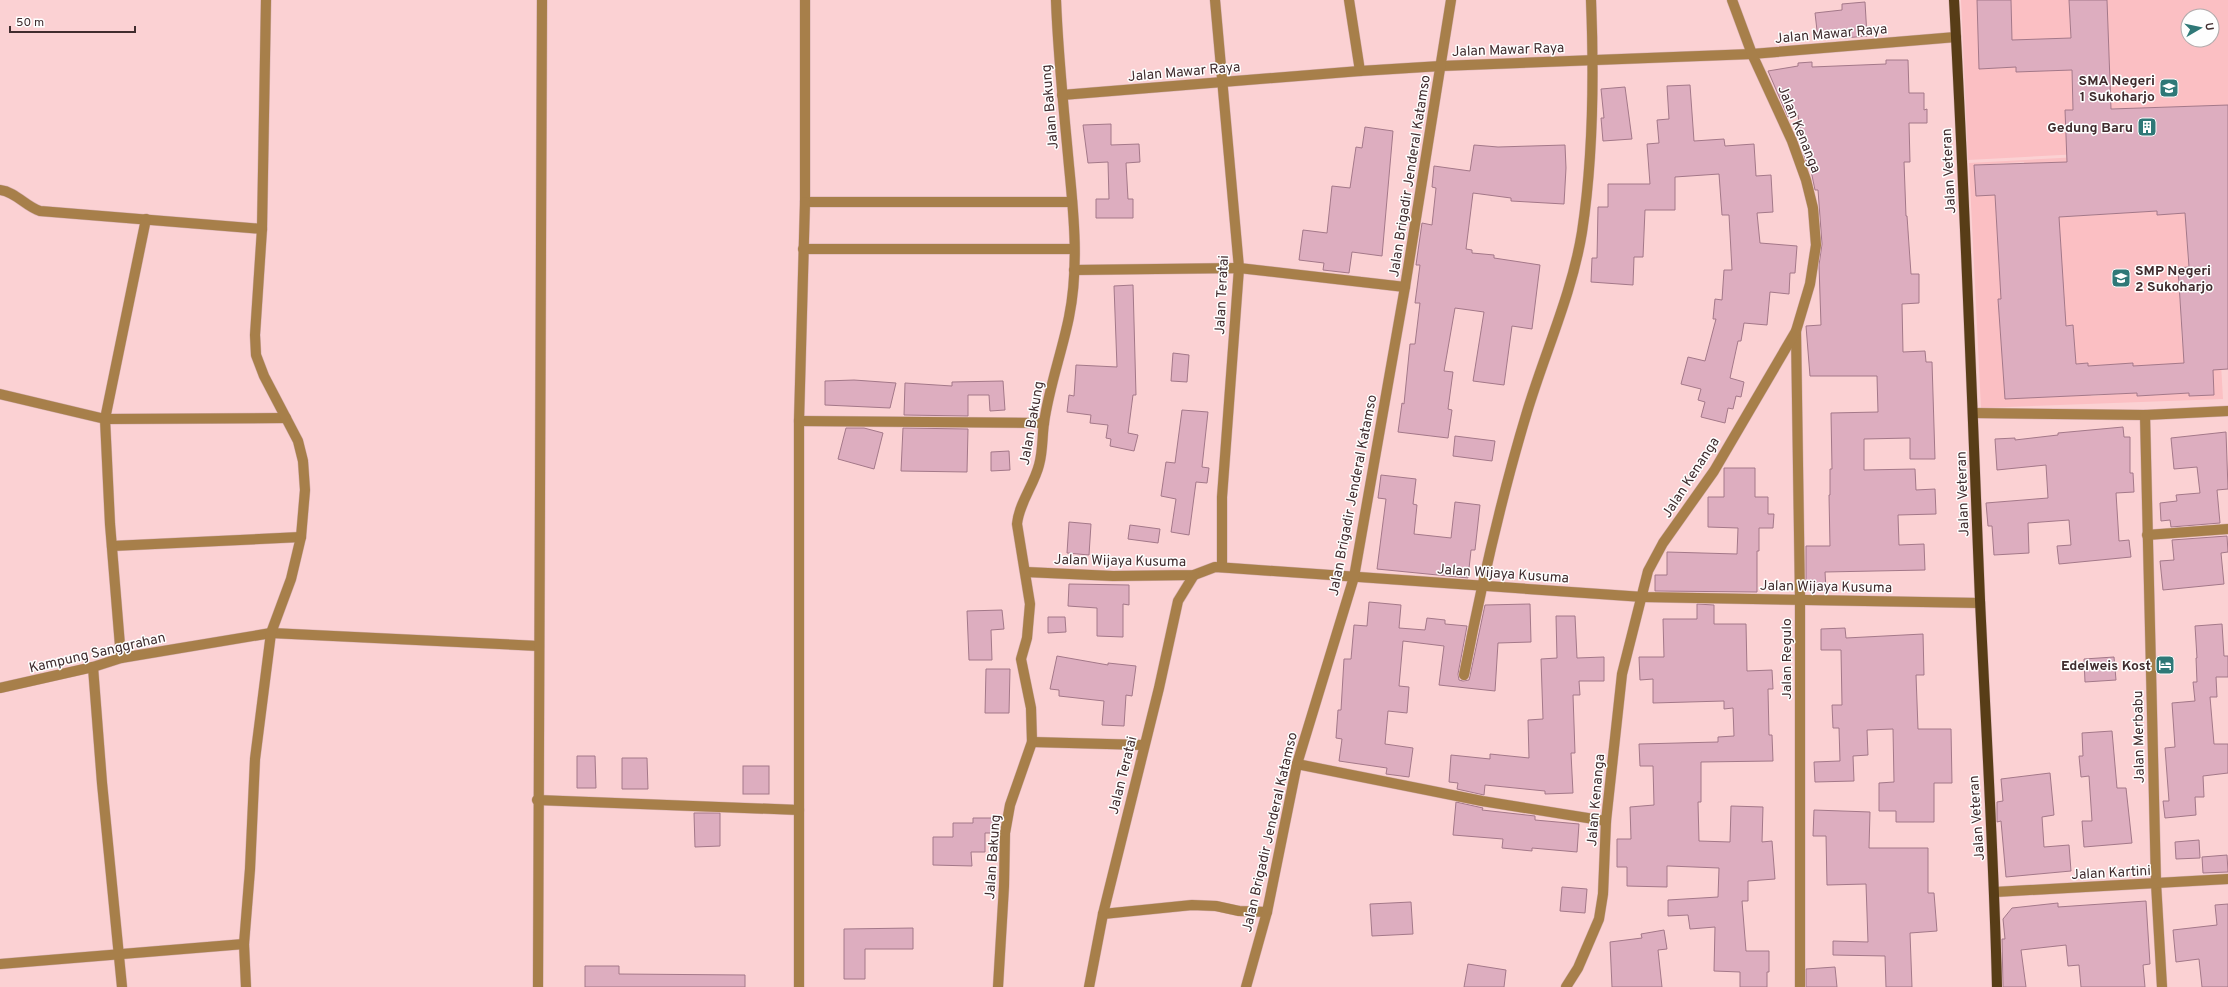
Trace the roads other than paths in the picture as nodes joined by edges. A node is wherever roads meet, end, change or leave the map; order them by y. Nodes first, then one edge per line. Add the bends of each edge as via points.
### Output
1 (266, 0) edge
2 (542, 0) edge
3 (805, 0) edge
4 (1056, 0) edge
5 (1215, 0) edge
6 (1349, 0) edge
7 (1451, 0) edge
8 (1591, 0) edge
9 (1732, 0) edge
10 (1954, 0) edge
11 (1956, 37) junction
12 (1752, 54) junction
13 (1593, 60) junction
14 (1441, 66) junction
15 (1360, 71) junction
16 (1222, 82) junction
17 (1062, 95) junction
18 (0, 190) edge
19 (805, 202) junction
20 (1072, 202) junction
21 (146, 219) junction
22 (262, 229) junction
23 (803, 248) junction
24 (1074, 249) junction
25 (1239, 268) junction
26 (1074, 270) junction
27 (1405, 288) junction
28 (1796, 331) junction
29 (0, 394) edge
30 (2228, 411) edge
31 (1974, 413) junction
32 (2144, 415) junction
33 (286, 418) junction
34 (106, 419) junction
35 (799, 421) junction
36 (1044, 422) junction
37 (2228, 529) edge
38 (2148, 535) junction
39 (301, 537) junction
40 (112, 546) junction
41 (1222, 567) junction
42 (1026, 572) junction
43 (1194, 575) junction
44 (1354, 577) junction
45 (1482, 586) junction
46 (1643, 597) junction
47 (1800, 599) junction
48 (1980, 603) junction
49 (271, 633) junction
50 (538, 646) junction
51 (121, 658) junction
52 (93, 667) junction
53 (1464, 675) dead end
54 (0, 688) edge
55 (1032, 742) junction
56 (1144, 745) junction
57 (1297, 764) junction
58 (537, 800) junction
59 (799, 810) junction
60 (1606, 821) junction
61 (2228, 879) edge
62 (2156, 883) junction
63 (1995, 892) junction
64 (1267, 912) junction
65 (1103, 914) junction
66 (244, 944) junction
67 (117, 954) junction
68 (0, 964) edge
69 (122, 987) edge
70 (246, 987) edge
71 (538, 987) edge
72 (799, 987) edge
73 (998, 987) edge
74 (1089, 987) edge
75 (1246, 987) edge
76 (1566, 987) edge
77 (1800, 987) edge
78 (1997, 987) edge
79 (2162, 987) edge

1 - 22 street
2 - 50 street
3 - 19 street
4 - 17 street, Jalan Bakung
5 - 16 street, Jalan Teratai
6 - 15 street
7 - 14 street, Jalan Brigadir Jenderal Katamso
8 - 13 street
9 - 12 street, Jalan Kenanga
10 - 11 main road, Jalan Veteran
11 - 12 street, Jalan Mawar Raya
11 - 31 main road, Jalan Veteran
12 - 13 street, Jalan Mawar Raya
12 - 28 street, Jalan Kenanga via 1792,141 1813,208 1816,244 1810,284
13 - 14 street, Jalan Mawar Raya
13 - 45 street via 1582,233 1560,316 1527,412
14 - 15 street, Jalan Mawar Raya
14 - 27 street, Jalan Brigadir Jenderal Katamso
15 - 16 street, Jalan Mawar Raya
16 - 17 street, Jalan Mawar Raya
16 - 25 street, Jalan Teratai
17 - 20 street, Jalan Bakung
18 - 21 street via 11,193 31,208 40,211
19 - 20 street
19 - 23 street
20 - 24 street, Jalan Bakung
21 - 22 street
21 - 34 street
22 - 33 street via 256,355
23 - 24 street
23 - 35 street
24 - 26 street, Jalan Bakung
25 - 26 street
25 - 27 street
25 - 41 street, Jalan Teratai via 1222,497
26 - 36 street, Jalan Bakung via 1069,317
27 - 44 street, Jalan Brigadir Jenderal Katamso
28 - 46 street, Jalan Kenanga via 1714,470 1664,543 1648,571
28 - 47 street, Jalan Regulo
29 - 34 street
30 - 32 street
31 - 32 street
31 - 48 main road, Jalan Veteran
32 - 38 street, Jalan Merbabu
33 - 34 street
33 - 39 street via 298,441 303,461 306,490
34 - 40 street
35 - 36 street
35 - 59 street
36 - 42 street, Jalan Bakung via 1040,463 1035,480 1018,515 1017,524
37 - 38 street
38 - 62 street, Jalan Merbabu
39 - 40 street
39 - 49 street via 291,579
40 - 51 street
41 - 43 street, Jalan Wijaya Kusuma
41 - 44 street, Jalan Wijaya Kusuma
42 - 43 street, Jalan Wijaya Kusuma via 1113,576
42 - 55 street, Jalan Bakung via 1030,620 1022,659 1031,708
43 - 56 street, Jalan Teratai via 1178,601
44 - 45 street, Jalan Wijaya Kusuma
44 - 57 street, Jalan Brigadir Jenderal Katamso
45 - 46 street, Jalan Wijaya Kusuma
45 - 53 street
46 - 47 street, Jalan Wijaya Kusuma
46 - 60 street, Jalan Kenanga via 1622,674
47 - 48 street, Jalan Wijaya Kusuma
47 - 77 street, Jalan Regulo
48 - 63 main road, Jalan Veteran
49 - 50 street, Kampung Sanggrahan
49 - 51 street, Kampung Sanggrahan
49 - 66 street via 255,759
50 - 58 street
51 - 52 street, Kampung Sanggrahan
52 - 54 street, Kampung Sanggrahan
52 - 67 street
55 - 56 street
55 - 73 street, Jalan Bakung via 1010,805 1005,833
56 - 65 street, Jalan Teratai
57 - 60 street via 1482,801
57 - 64 street, Jalan Brigadir Jenderal Katamso
58 - 59 street
58 - 71 street
59 - 72 street
60 - 76 street, Jalan Kenanga via 1603,894 1599,919 1578,968
61 - 62 street, Jalan Kartini
62 - 63 street, Jalan Kartini
62 - 79 street, Jalan Merbabu
63 - 78 main road, Jalan Veteran
64 - 65 street via 1192,905
64 - 75 street, Jalan Brigadir Jenderal Katamso
65 - 74 street, Jalan Teratai
66 - 67 street
66 - 70 street
67 - 68 street
67 - 69 street

